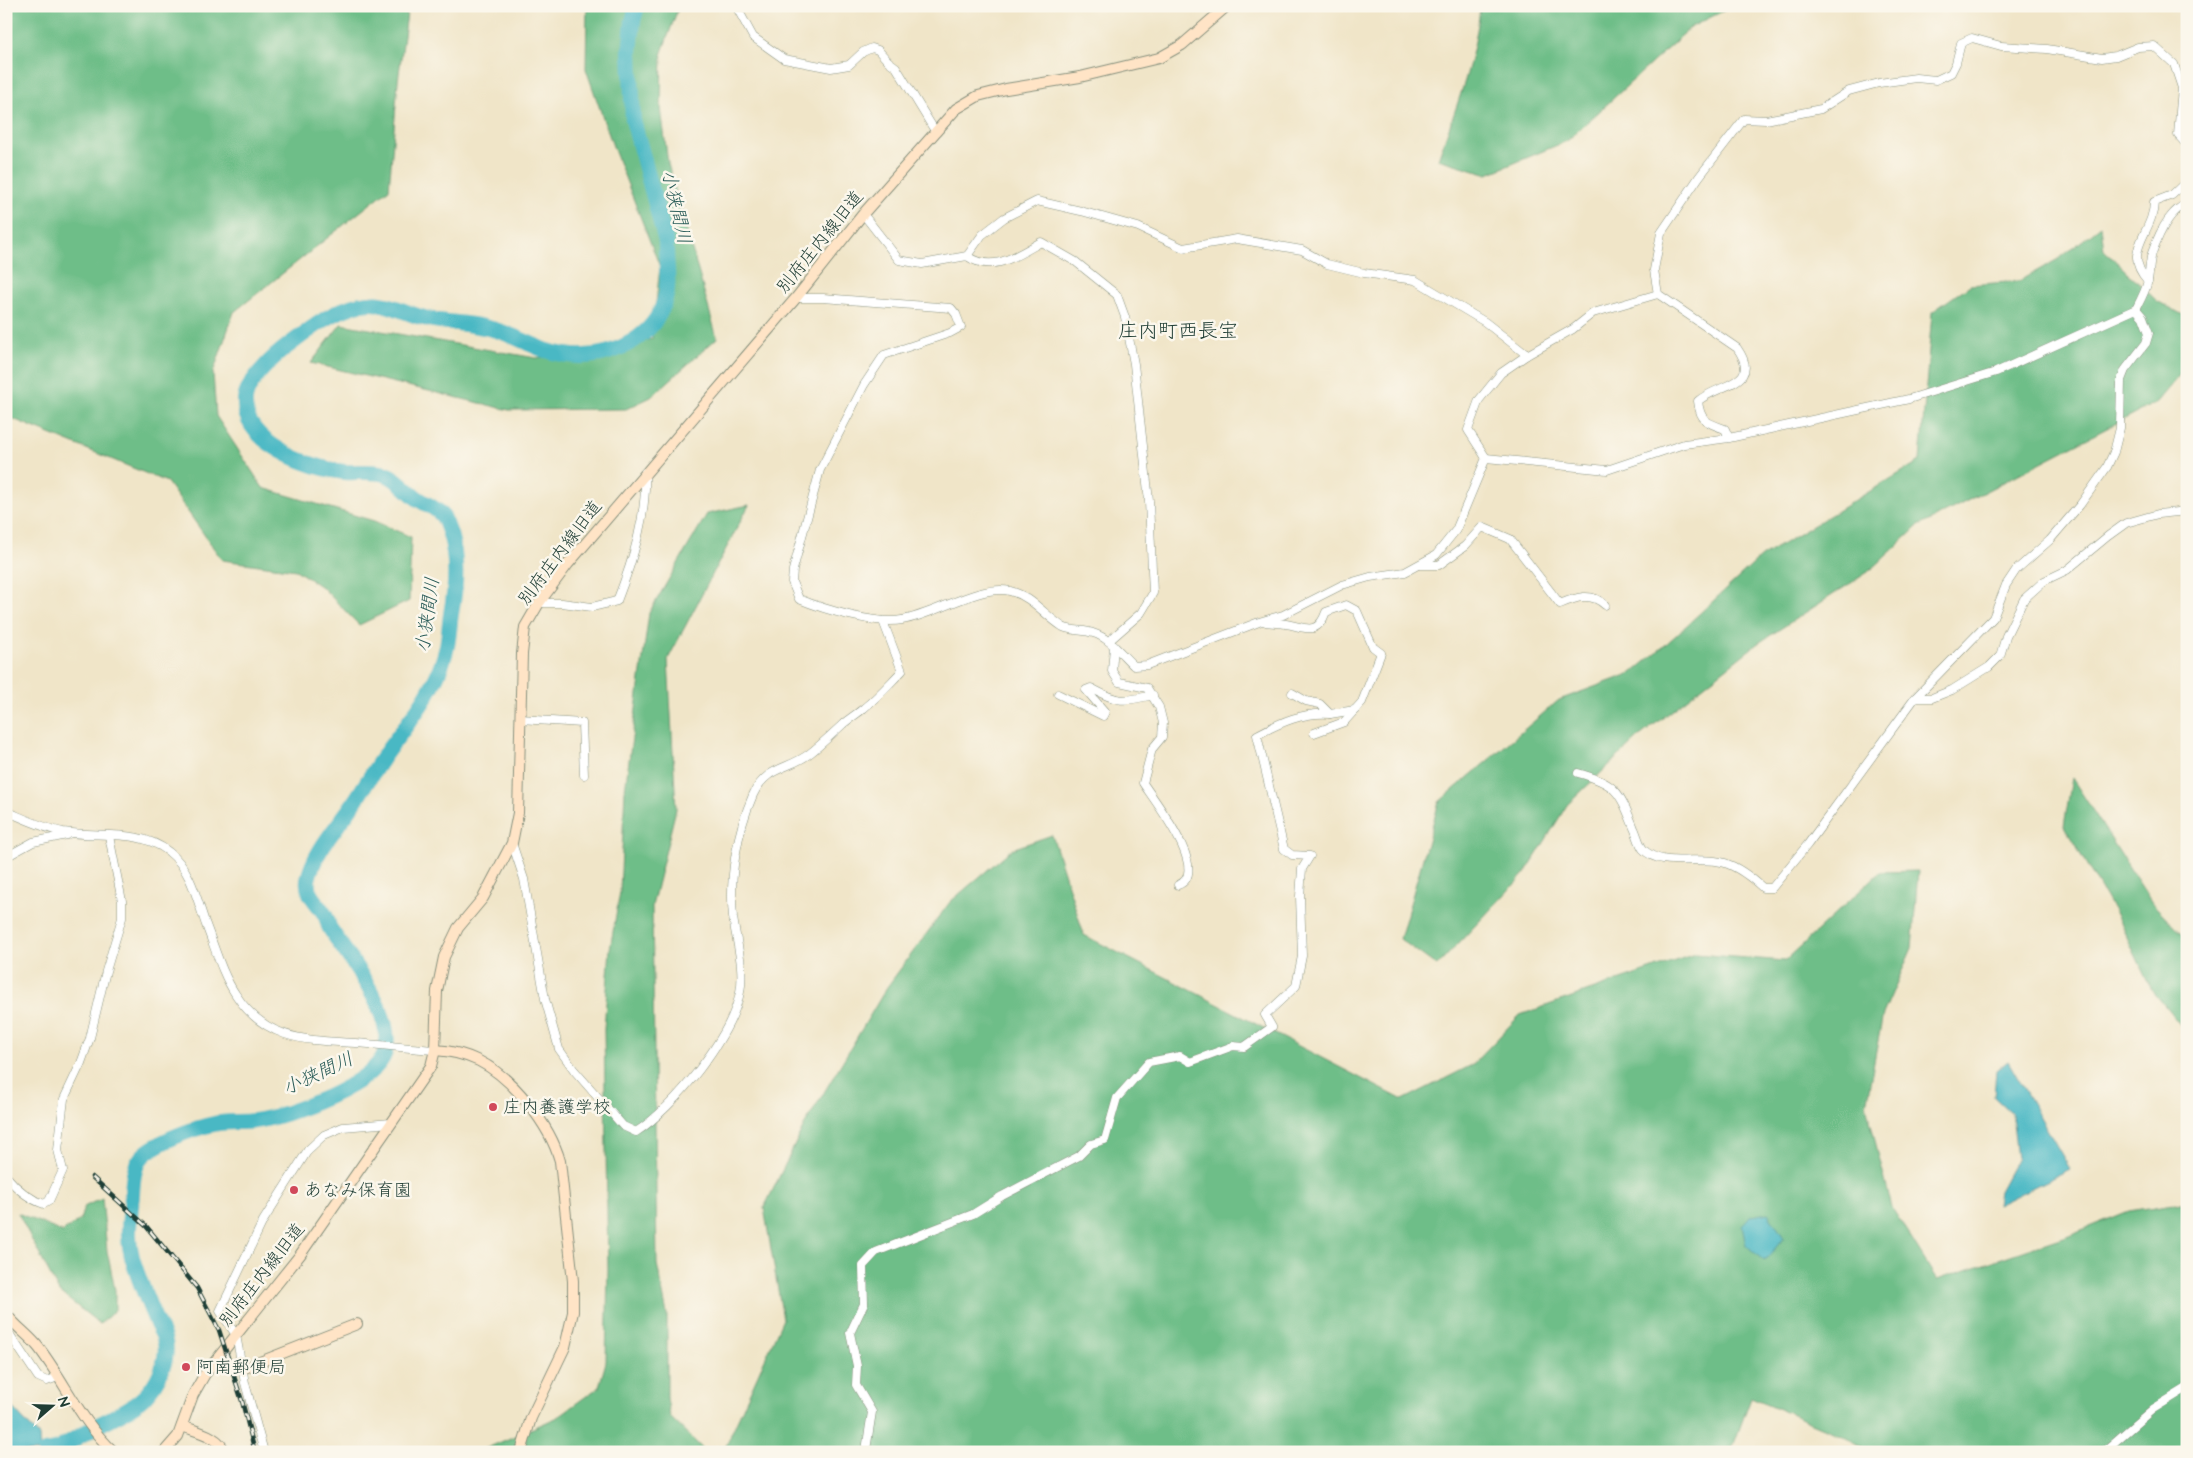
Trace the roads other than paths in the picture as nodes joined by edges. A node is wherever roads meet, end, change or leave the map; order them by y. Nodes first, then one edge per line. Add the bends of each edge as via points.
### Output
1 (736, 6) edge
2 (1227, 6) edge
3 (935, 131) junction
4 (2187, 145) edge
5 (2187, 181) edge
6 (2187, 204) edge
7 (863, 214) junction
8 (967, 256) junction
9 (2148, 281) junction
10 (1658, 294) junction
11 (796, 298) junction
12 (2136, 309) junction
13 (1527, 355) junction
14 (1729, 438) junction
15 (1486, 458) junction
16 (645, 472) junction
17 (2187, 511) edge
18 (1418, 565) junction
19 (539, 603) junction
20 (1606, 605) dead end
21 (883, 621) junction
22 (1259, 622) junction
23 (1112, 644) junction
24 (1292, 693) dead end
25 (1058, 694) dead end
26 (1153, 695) junction
27 (1915, 698) junction
28 (1355, 710) junction
29 (1330, 714) junction
30 (520, 719) junction
31 (1314, 733) dead end
32 (1578, 773) dead end
33 (584, 775) dead end
34 (6, 811) edge
35 (79, 834) junction
36 (109, 836) dead end
37 (512, 843) junction
38 (6, 857) edge
39 (1178, 885) dead end
40 (435, 1050) junction
41 (391, 1122) junction
42 (6, 1176) edge
43 (6, 1314) edge
44 (357, 1324) dead end
45 (6, 1329) edge
46 (236, 1335) junction
47 (242, 1368) junction
48 (58, 1377) junction
49 (2187, 1388) edge
50 (182, 1426) junction
51 (114, 1452) edge
52 (164, 1452) edge
53 (225, 1452) edge
54 (264, 1452) edge
55 (521, 1452) edge
56 (863, 1452) edge
57 (2103, 1452) edge

1 - 3 street via 753,37 784,59 831,68 849,65 872,48 878,50 896,66
2 - 3 street, 別府庄内線旧道 via 1182,45 1159,58 978,96 956,109
3 - 7 street, 別府庄内線旧道
4 - 10 street via 2178,135 2182,88 2174,64 2154,46 2138,47 2102,58 2001,46 1972,38 1961,43 1951,73 1936,80 1916,78 1879,83 1849,91 1821,109 1766,120 1744,120 1698,177 1661,234 1654,270
5 - 9 street via 2172,195 2154,202 2148,228 2138,242 2136,261
6 - 9 street via 2182,205 2161,232 2152,254
7 - 8 street via 899,260 922,264
7 - 11 street, 別府庄内線旧道
8 - 13 street via 982,235 1004,218 1037,201 1138,227 1183,248 1237,239 1302,250 1328,264 1364,273 1415,280 1485,322
8 - 23 street via 976,263 994,265 1041,242 1076,262 1117,295 1122,305 1134,364 1149,501 1153,593 1141,614
9 - 12 street
10 - 13 street via 1593,313 1573,329
10 - 14 street via 1737,348 1745,359 1747,367 1742,376 1707,393 1698,401 1699,413 1708,423 1725,429
11 - 16 street, 別府庄内線旧道
11 - 21 street via 951,308 961,327 884,355 875,367 820,470 796,557 792,582 798,599 819,608
12 - 14 street via 1996,372 1909,399
12 - 27 street via 2149,333 2122,380 2120,428 2107,467 2050,540 2016,570 1985,628
13 - 15 street via 1501,373 1479,400 1468,430
14 - 15 street via 1684,444 1607,470
15 - 18 street via 1456,530 1436,555
16 - 19 street, 別府庄内線旧道
16 - 19 street via 646,488 636,546 617,601 592,607
17 - 27 street via 2158,514 2126,523 2024,599 2000,656 1989,667 1952,690 1932,698
18 - 20 street via 1439,565 1465,546 1482,527 1510,539 1560,604 1578,596 1598,598
18 - 22 street via 1406,572 1342,585 1283,615
19 - 30 street, 別府庄内線旧道 via 525,628
21 - 23 street via 901,621 975,594 1011,591 1034,602 1064,627 1094,633
21 - 37 street via 902,671 808,755 770,772 753,795 736,848 732,883 741,967 740,991 734,1012 724,1033 695,1074 660,1114 636,1132 624,1126 574,1070 560,1048 544,999 524,880
22 - 23 street via 1147,665 1134,666
22 - 28 street via 1314,628 1326,612 1334,608 1346,605 1357,610 1373,647 1382,653 1362,702
23 - 26 street via 1112,671 1119,682 1147,688
24 - 29 street via 1320,704
25 - 26 street via 1102,716 1105,712 1086,690 1090,688 1124,702
26 - 39 street via 1160,707 1162,738 1152,749 1143,783 1178,835 1186,854 1185,878
27 - 32 street via 1772,888 1763,888 1725,862 1667,860 1649,853 1643,849 1621,797 1609,784
28 - 29 street
28 - 31 street via 1344,722
29 - 56 street via 1312,713 1295,717 1257,735 1284,849 1292,855 1310,856 1302,869 1302,956 1296,986 1265,1015 1272,1026 1244,1048 1233,1046 1190,1062 1180,1056 1149,1062 1117,1098 1105,1140 1091,1144 1080,1156 973,1214 876,1252 863,1266 864,1304 850,1333 857,1366 856,1384 872,1412
30 - 33 street via 582,723
30 - 37 street, 別府庄内線旧道 via 518,814
34 - 35 street via 53,830
35 - 38 street via 58,835 33,842
35 - 40 street via 147,840 175,857 190,879 235,994 252,1014 274,1030 304,1040
36 - 42 street via 122,901 122,918 90,1038 64,1099 58,1150 63,1170 49,1201 44,1204 34,1200
37 - 40 street, 別府庄内線旧道 via 483,898 458,928 444,957 437,991
40 - 41 street, 別府庄内線旧道 via 427,1072
40 - 55 street via 468,1056 496,1072 542,1120 560,1161 573,1281 573,1312 565,1347 531,1418
41 - 46 street, 別府庄内線旧道 via 300,1255
41 - 46 street via 343,1126 324,1135 308,1150 263,1221 220,1312
43 - 48 street via 35,1344
44 - 47 street
45 - 48 street via 38,1376 47,1381
46 - 47 street
46 - 50 street, 別府庄内線旧道 via 198,1386
47 - 54 street
48 - 51 street via 84,1418
49 - 57 street via 2153,1409
50 - 52 street, 別府庄内線旧道 via 176,1440
50 - 53 street via 215,1439

